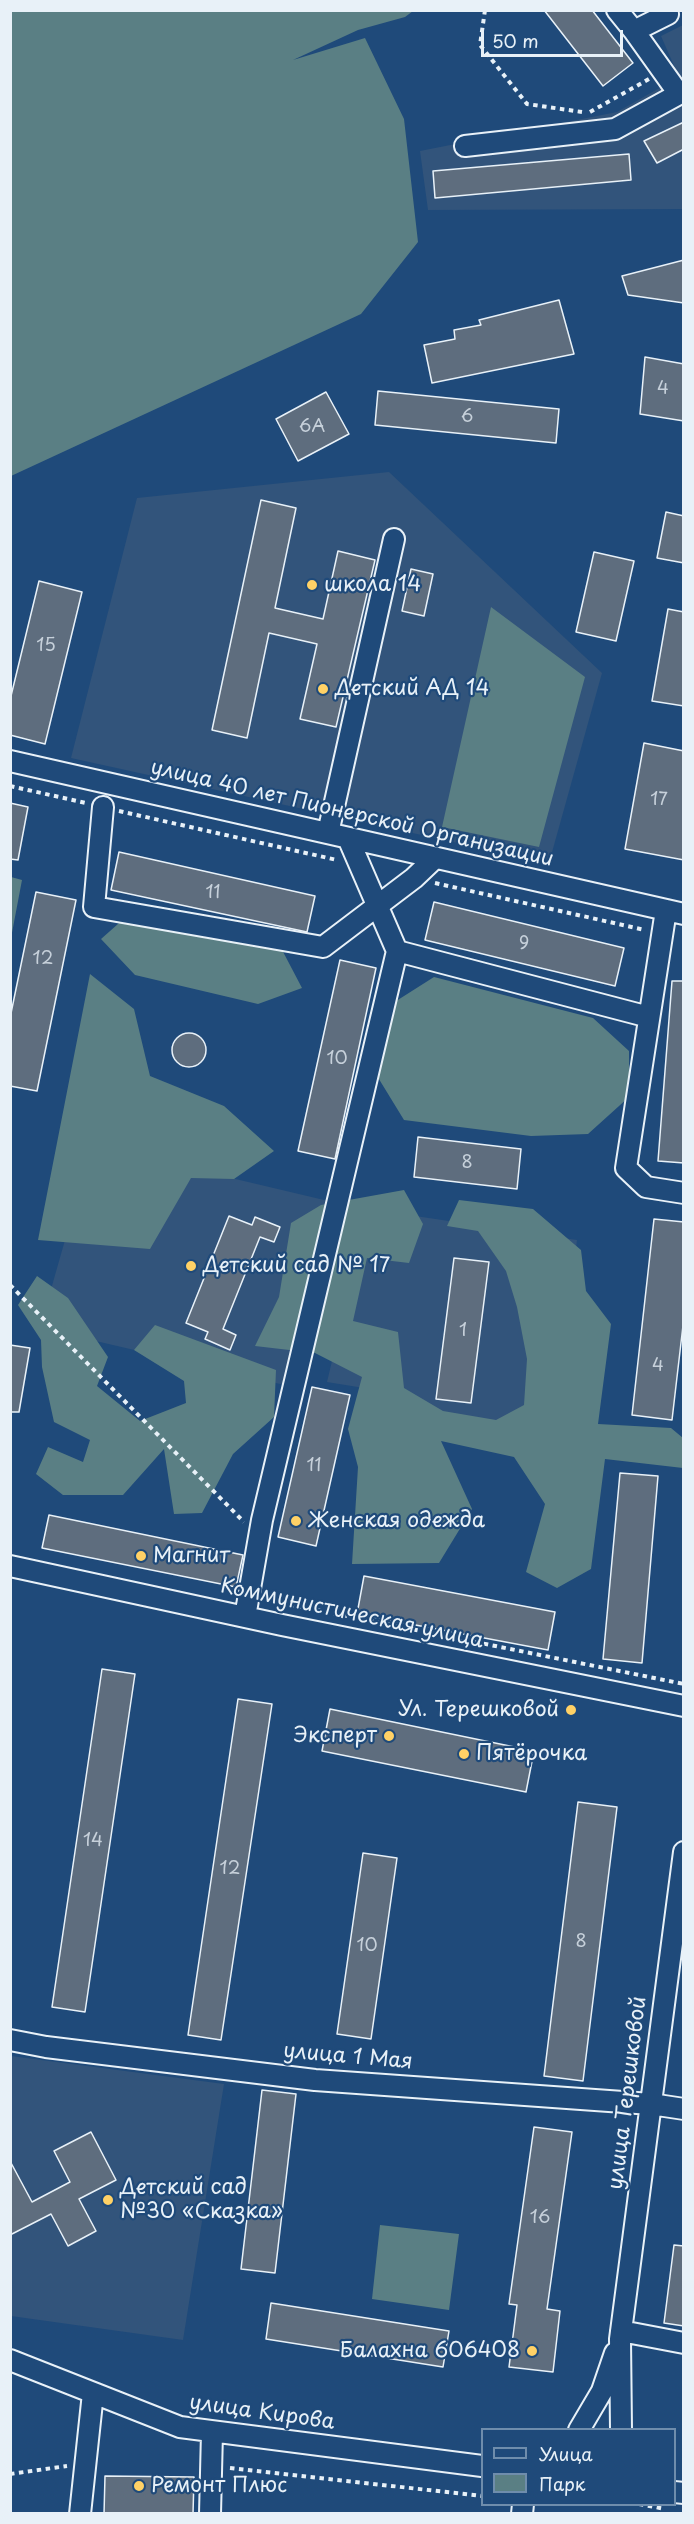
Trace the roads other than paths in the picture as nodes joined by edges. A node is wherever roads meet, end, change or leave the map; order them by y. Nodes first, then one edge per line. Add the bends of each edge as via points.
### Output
1 (617, 10) edge
2 (671, 12) edge
3 (634, 31) junction
4 (681, 93) edge
5 (465, 146) dead end
6 (394, 539) dead end
7 (10, 761) edge
8 (103, 807) dead end
9 (328, 833) junction
10 (348, 838) junction
11 (435, 858) junction
12 (377, 904) junction
13 (675, 912) edge
14 (397, 951) junction
15 (649, 1017) junction
16 (684, 1193) edge
17 (10, 1566) edge
18 (245, 1617) junction
19 (684, 1706) edge
20 (684, 1852) edge
21 (10, 2040) edge
22 (651, 2104) junction
23 (684, 2109) edge
24 (621, 2335) junction
25 (684, 2343) edge
26 (10, 2360) edge
27 (93, 2393) junction
28 (580, 2428) edge
29 (621, 2428) edge
30 (212, 2432) junction
31 (481, 2466) edge
32 (80, 2514) edge
33 (210, 2514) edge

1 - 3 street
2 - 3 street
3 - 4 street
4 - 5 street via 615,129
6 - 9 street
7 - 9 street, улица 40 лет Пионерской Организации
8 - 12 street via 94,906 323,947
9 - 10 street, улица 40 лет Пионерской Организации
10 - 11 street, улица 40 лет Пионерской Организации
10 - 12 street
11 - 12 street
11 - 13 street, улица 40 лет Пионерской Организации
12 - 14 street
13 - 15 street
14 - 15 street
14 - 18 street via 262,1520
15 - 16 street via 626,1168 646,1187
17 - 18 street, Коммунистическая улица
18 - 19 street, Коммунистическая улица
20 - 22 street, улица Терешковой
21 - 22 street, улица 1 Мая via 315,2080
22 - 23 street, улица 1 Мая
22 - 24 street, улица Терешковой
24 - 25 street
24 - 28 street, улица Терешковой via 602,2391
24 - 29 street, улица Терешковой
26 - 27 street, улица Кирова
27 - 30 street, улица Кирова via 180,2427
27 - 32 street
30 - 31 street, улица Кирова
30 - 33 street

